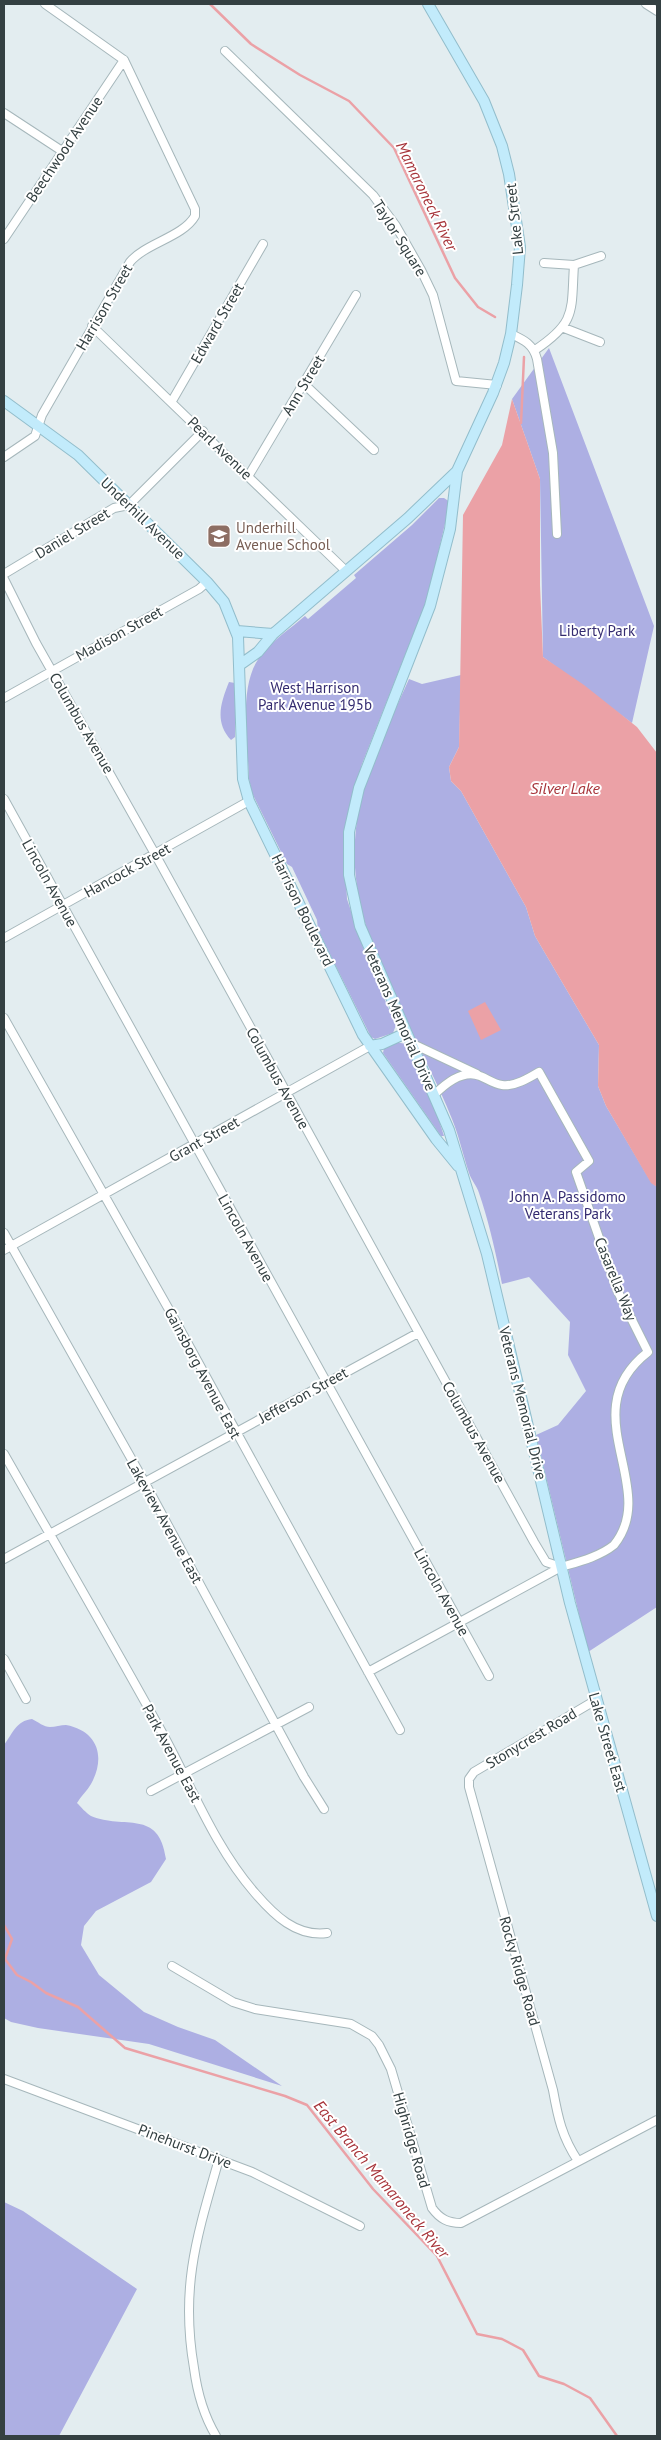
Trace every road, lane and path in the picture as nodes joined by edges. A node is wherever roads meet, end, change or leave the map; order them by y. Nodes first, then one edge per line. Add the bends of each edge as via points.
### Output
1 (45, 4) edge
2 (428, 4) edge
3 (646, 4) edge
4 (657, 11) edge
5 (225, 51) dead end
6 (124, 60) junction
7 (4, 113) edge
8 (62, 151) junction
9 (4, 240) edge
10 (263, 244) dead end
11 (601, 256) dead end
12 (544, 263) dead end
13 (574, 265) junction
14 (356, 295) dead end
15 (92, 326) junction
16 (564, 328) junction
17 (512, 334) junction
18 (600, 342) dead end
19 (535, 350) junction
20 (304, 384) junction
21 (496, 385) junction
22 (4, 401) edge
23 (172, 401) junction
24 (38, 426) junction
25 (203, 431) junction
26 (374, 450) dead end
27 (4, 457) edge
28 (457, 471) junction
29 (249, 475) junction
30 (129, 504) junction
31 (557, 534) dead end
32 (346, 571) junction
33 (4, 574) edge
34 (4, 579) edge
35 (207, 582) junction
36 (237, 630) junction
37 (273, 634) junction
38 (241, 664) junction
39 (52, 671) junction
40 (4, 698) edge
41 (4, 799) edge
42 (250, 801) junction
43 (156, 854) junction
44 (63, 905) junction
45 (4, 938) edge
46 (4, 1018) edge
47 (406, 1033) junction
48 (411, 1042) junction
49 (370, 1046) junction
50 (479, 1075) junction
51 (286, 1093) junction
52 (434, 1094) junction
53 (195, 1144) junction
54 (460, 1169) junction
55 (102, 1195) junction
56 (4, 1233) edge
57 (7, 1248) edge
58 (418, 1333) junction
59 (325, 1382) junction
60 (235, 1432) junction
61 (4, 1454) edge
62 (635, 1481) dead end
63 (145, 1482) junction
64 (637, 1490) dead end
65 (50, 1534) junction
66 (4, 1559) edge
67 (561, 1567) junction
68 (459, 1624) junction
69 (4, 1659) edge
70 (368, 1672) junction
71 (489, 1676) dead end
72 (26, 1699) dead end
73 (596, 1700) junction
74 (309, 1708) dead end
75 (276, 1725) junction
76 (400, 1730) dead end
77 (184, 1775) junction
78 (469, 1779) joint
79 (152, 1792) dead end
80 (324, 1809) dead end
81 (657, 1916) edge
82 (327, 1933) dead end
83 (172, 1966) dead end
84 (4, 2079) edge
85 (657, 2120) edge
86 (219, 2159) junction
87 (578, 2161) junction
88 (360, 2226) dead end
89 (216, 2436) edge

1 - 6 street
2 - 17 main road, Lake Street via 484,101 502,146 520,247
3 - 4 street
5 - 21 street, Taylor Square via 373,195 396,226 433,295 456,382
6 - 8 street, Beechwood Avenue
6 - 15 street, Harrison Street via 195,212 192,222 134,257
7 - 8 street
8 - 9 street, Beechwood Avenue
10 - 23 street, Edward Street
11 - 13 street
12 - 13 street
13 - 16 street via 572,305
14 - 20 street, Ann Street
15 - 23 street, Pearl Avenue
15 - 24 street, Harrison Street
16 - 18 street
16 - 19 street
17 - 19 street
17 - 21 main road, Lake Street
19 - 31 street via 553,453
20 - 26 street
20 - 29 street, Ann Street
21 - 28 main road, Lake Street
22 - 24 main road, Underhill Avenue
23 - 25 street, Pearl Avenue
24 - 27 street, Harrison Street via 31,440
24 - 30 main road, Underhill Avenue via 78,455
25 - 29 street, Pearl Avenue
25 - 30 street, Daniel Street
28 - 32 main road
28 - 47 main road, Veterans Memorial Drive via 441,571 416,644 368,760 349,832 349,875 360,926
29 - 32 street, Pearl Avenue
30 - 33 street, Daniel Street via 114,508
30 - 35 main road, Underhill Avenue
32 - 37 main road
34 - 39 street, Columbus Avenue
35 - 36 main road, Underhill Avenue via 224,602
35 - 39 street, Madison Street
36 - 37 main road
36 - 38 main road, Underhill Avenue
37 - 38 main road via 258,652
38 - 42 main road, Harrison Boulevard via 243,779
39 - 40 street, Madison Street
39 - 43 street, Columbus Avenue
41 - 44 street, Lincoln Avenue
42 - 43 street, Hancock Street
42 - 49 main road, Harrison Boulevard
43 - 44 street, Hancock Street
43 - 51 street, Columbus Avenue
44 - 45 street, Hancock Street
44 - 53 street, Lincoln Avenue
46 - 55 street, Gainsborg Avenue East
47 - 48 main road, Veterans Memorial Drive
47 - 49 main road, Grant Street
48 - 50 street
48 - 52 main road, Veterans Memorial Drive
49 - 51 street, Grant Street
49 - 54 main road, Harrison Boulevard
50 - 52 street, Casarella Way via 454,1078
50 - 62 street, Casarella Way via 491,1082 509,1085 538,1072 589,1161 576,1172 618,1292 648,1352 624,1377 618,1396 618,1414
51 - 53 street, Grant Street
51 - 58 street, Columbus Avenue
52 - 54 main road, Veterans Memorial Drive
53 - 55 street, Grant Street
53 - 59 street, Lincoln Avenue
54 - 67 main road, Veterans Memorial Drive via 487,1254
55 - 57 street, Grant Street
55 - 60 street, Gainsborg Avenue East
56 - 57 street, Lakeview Avenue East
57 - 63 street, Lakeview Avenue East
58 - 59 street, Jefferson Street
58 - 67 street, Columbus Avenue via 546,1562
59 - 60 street, Jefferson Street
59 - 68 street, Lincoln Avenue
60 - 63 street, Jefferson Street
60 - 70 street, Gainsborg Avenue East
61 - 65 street, Park Avenue East
63 - 65 street, Jefferson Street
63 - 75 street, Lakeview Avenue East
64 - 67 street via 636,1508 614,1545 595,1556
65 - 66 street, Jefferson Street
65 - 77 street, Park Avenue East
67 - 68 street
67 - 73 main road, Lake Street East
68 - 70 street
68 - 71 street, Lincoln Avenue
69 - 72 street
70 - 76 street, Gainsborg Avenue East
73 - 78 street, Stonycrest Road via 474,1772
73 - 81 main road, Lake Street East
74 - 75 street
75 - 77 street
75 - 80 street, Lakeview Avenue East
77 - 79 street
77 - 82 street, Park Avenue East via 235,1868 255,1894 296,1930 311,1934
78 - 87 street, Rocky Ridge Road via 468,1787 553,2090 557,2115 565,2142
83 - 87 street, Highridge Road via 233,2002 255,2009 351,2024 372,2036 380,2044 391,2069 432,2208 450,2223 461,2223
84 - 86 street, Pinehurst Drive
85 - 87 street, Highridge Road
86 - 88 street, Pinehurst Drive
86 - 89 street via 198,2231 189,2279 188,2314 196,2383

